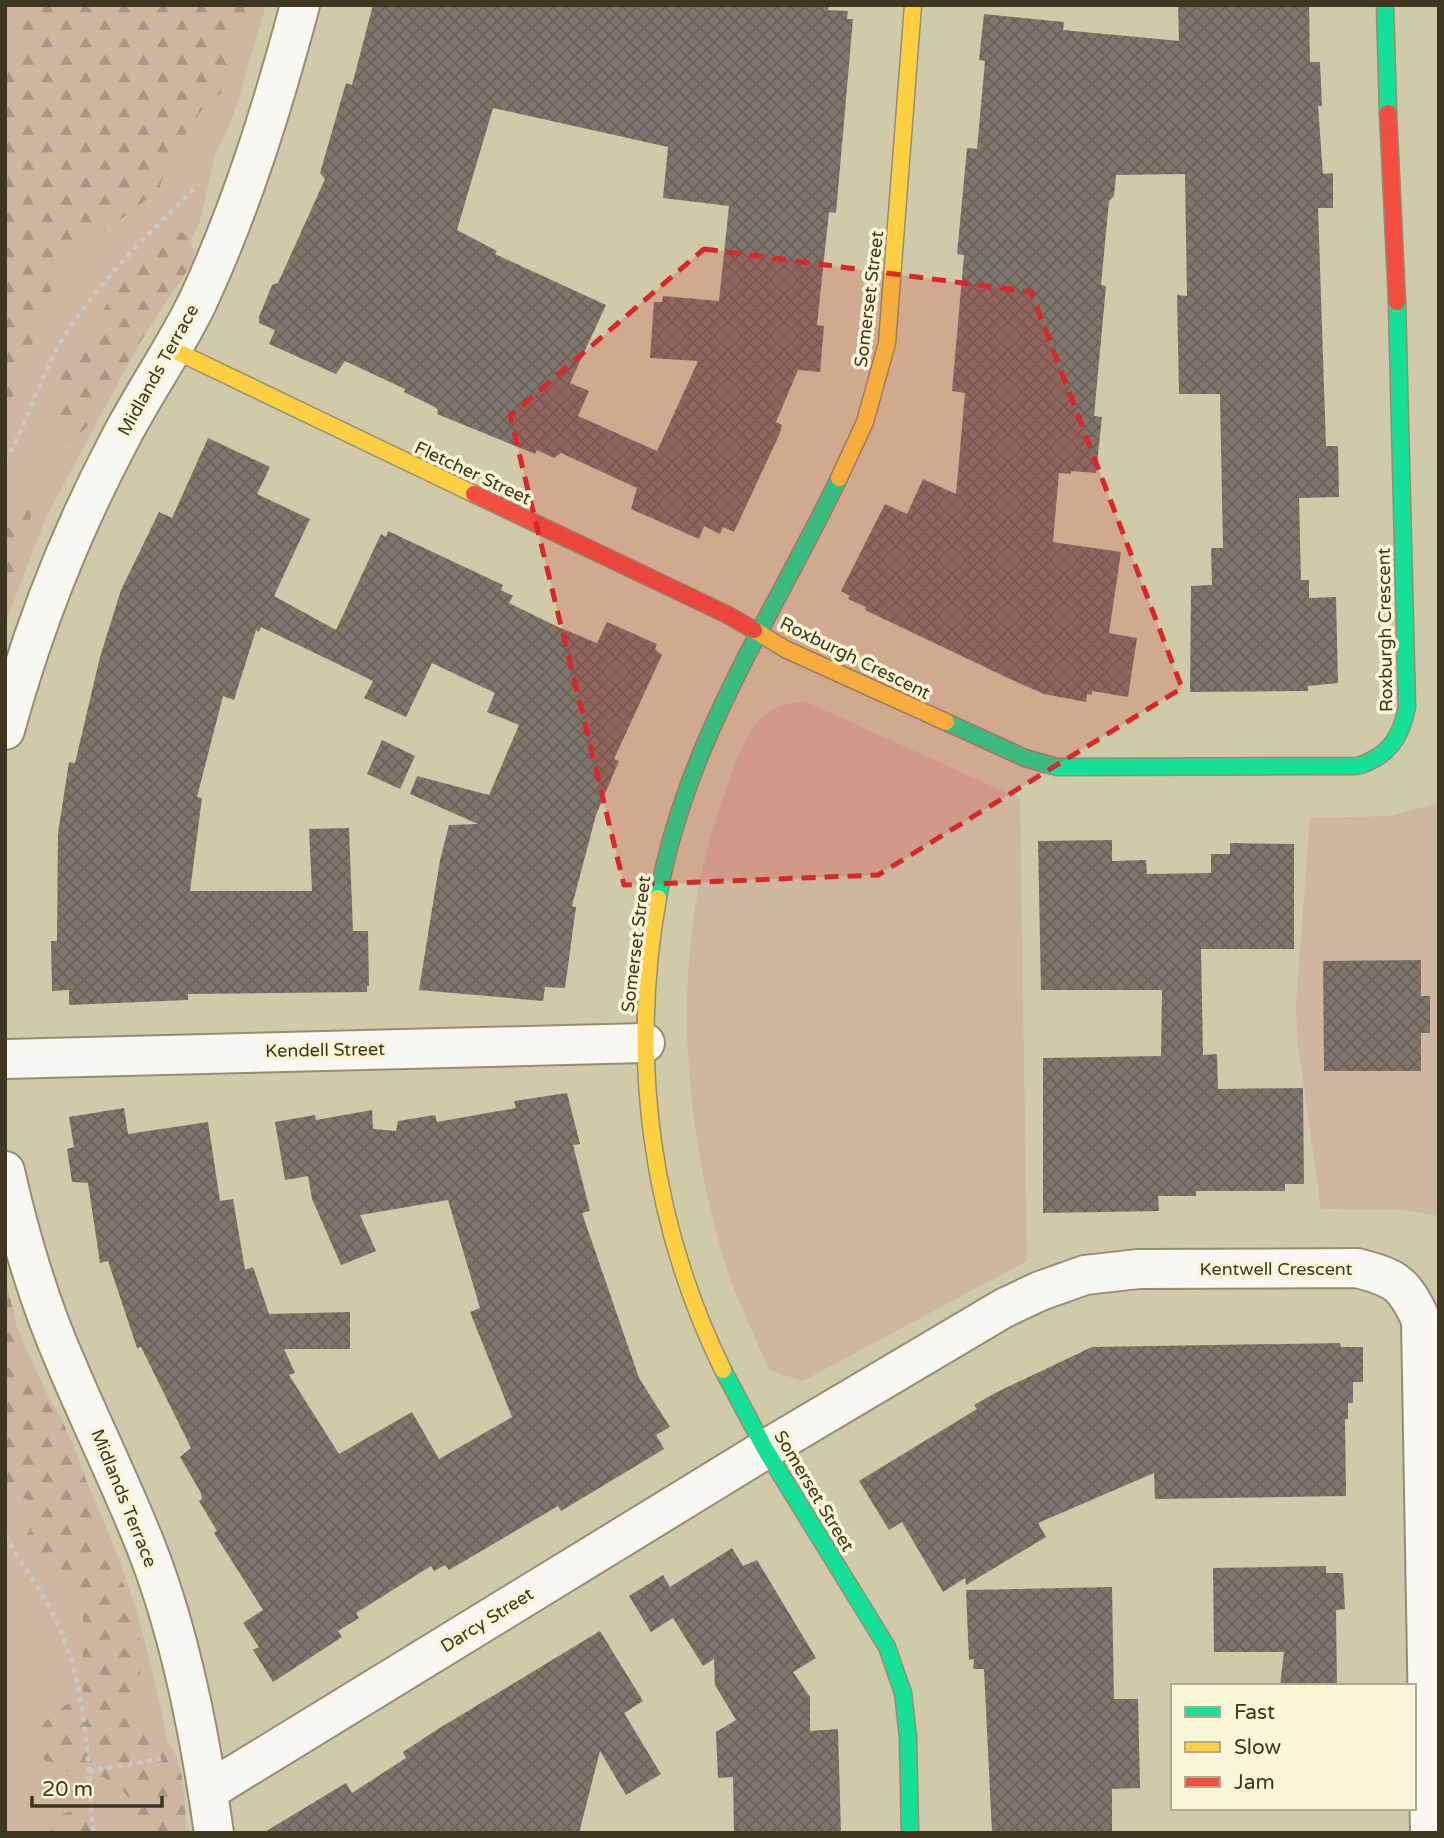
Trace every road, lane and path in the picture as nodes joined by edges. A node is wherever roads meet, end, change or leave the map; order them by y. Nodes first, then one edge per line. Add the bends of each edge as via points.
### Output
1 (300, 5) edge
2 (913, 5) edge
3 (1385, 5) edge
4 (208, 175) dead end
5 (174, 349) junction
6 (5, 461) edge
7 (757, 631) junction
8 (5, 730) edge
9 (645, 1042) junction
10 (5, 1059) edge
11 (5, 1171) edge
12 (766, 1449) junction
13 (5, 1535) edge
14 (174, 1756) dead end
15 (88, 1771) junction
16 (208, 1791) junction
17 (93, 1833) edge
18 (214, 1833) edge
19 (910, 1833) edge
20 (1430, 1833) edge

1 - 5 street, Midlands Terrace via 241,200
2 - 7 street, Somerset Street via 891,302 876,388 846,467
3 - 7 street, Roxburgh Crescent via 1407,707 1404,725 1388,753 1376,762 1357,766 1057,767 1026,758 785,649
4 - 6 path via 128,256 75,322 47,369
5 - 7 street, Fletcher Street
5 - 8 street, Midlands Terrace via 121,437 65,549
7 - 9 street, Somerset Street via 692,778 664,868 651,952
9 - 10 street, Kendell Street
9 - 12 street, Somerset Street via 655,1168 671,1238 697,1314 730,1388
11 - 16 street, Midlands Terrace via 17,1222 67,1367 150,1558 191,1703
12 - 16 street, Darcy Street
12 - 19 street, Somerset Street via 887,1647 903,1693
12 - 20 street, Kentwell Crescent via 1004,1308 1085,1275 1138,1269 1357,1268 1386,1276 1409,1293 1421,1320
13 - 15 path via 43,1594 72,1659
14 - 15 path
15 - 17 path
16 - 18 street, Midlands Terrace

